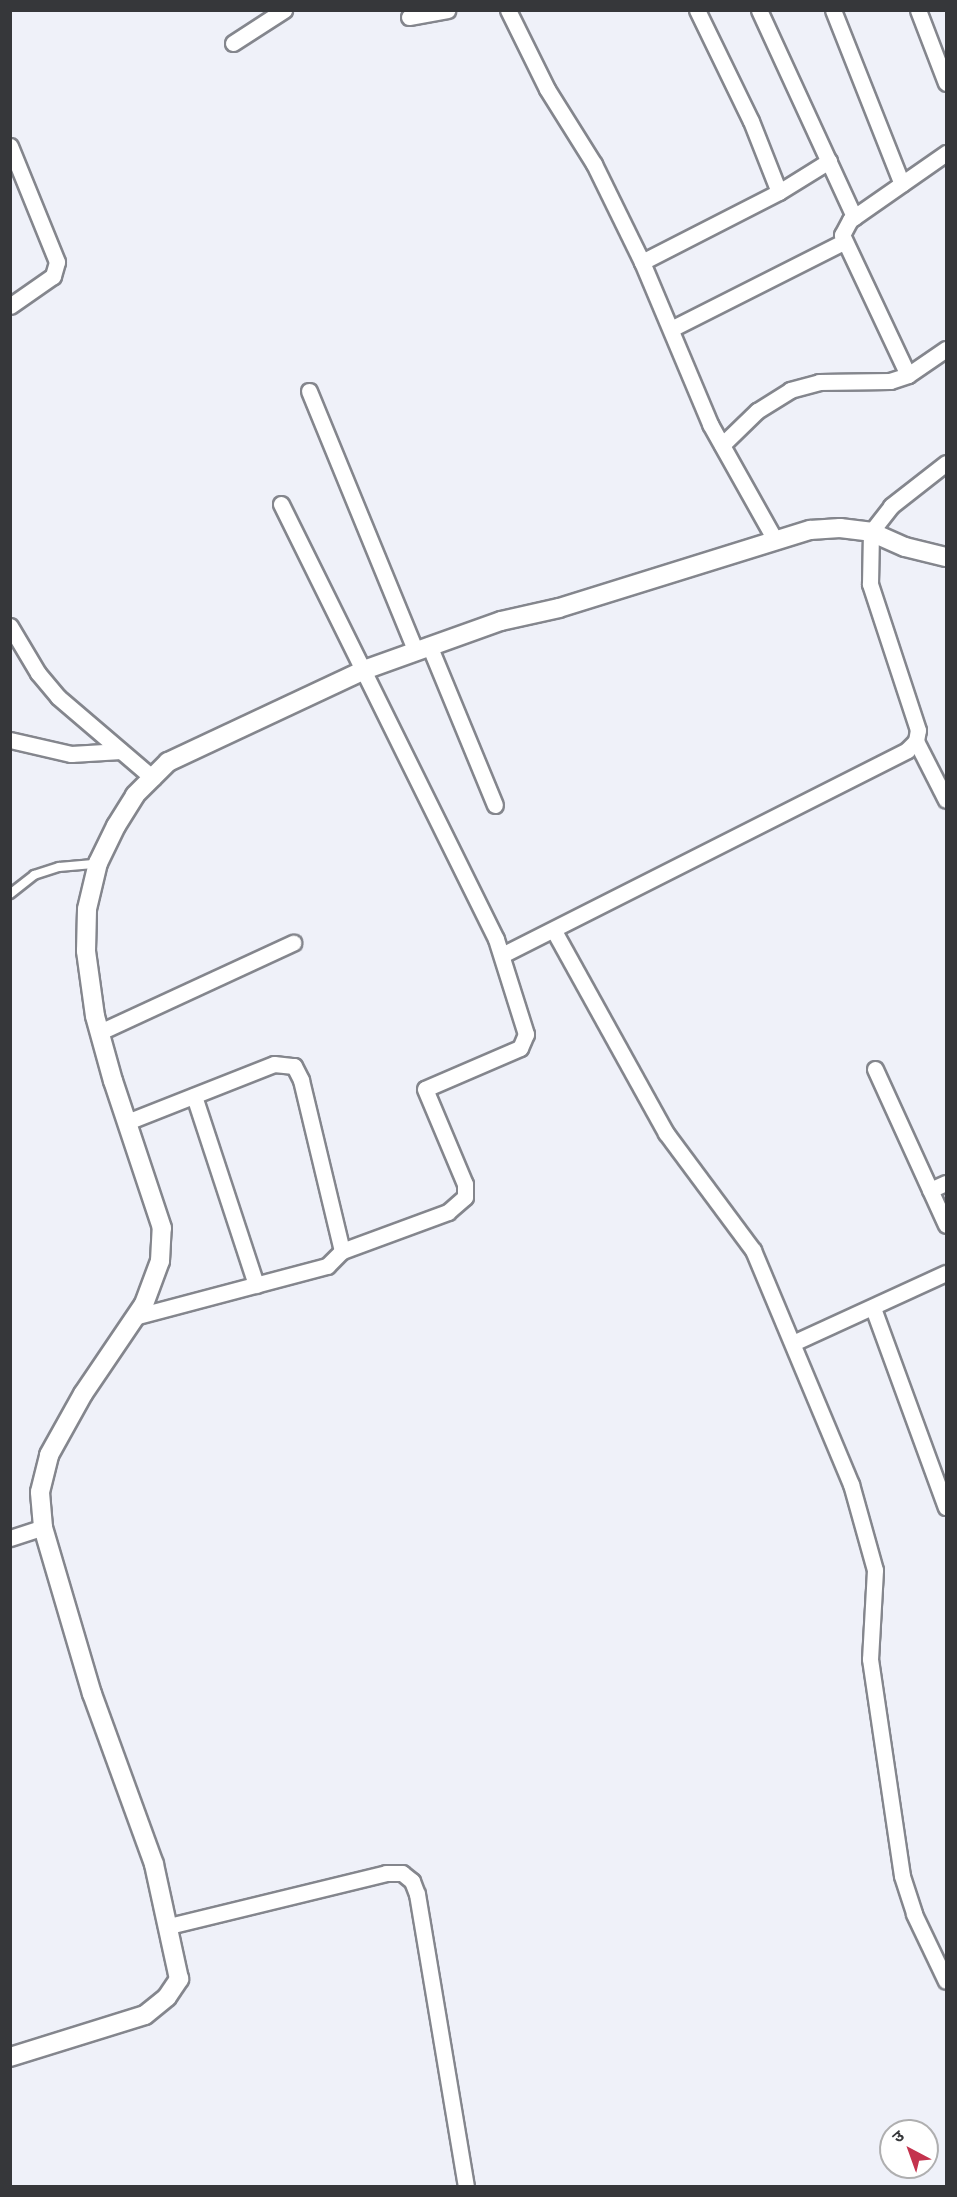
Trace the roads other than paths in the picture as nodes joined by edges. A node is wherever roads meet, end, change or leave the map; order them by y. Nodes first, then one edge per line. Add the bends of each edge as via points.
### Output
1 (284, 10) edge
2 (447, 10) edge
3 (508, 10) edge
4 (697, 10) edge
5 (759, 10) edge
6 (833, 10) edge
7 (918, 10) edge
8 (409, 17) dead end
9 (233, 43) dead end
10 (946, 83) edge
11 (10, 146) edge
12 (946, 153) edge
13 (829, 161) junction
14 (902, 184) junction
15 (779, 192) junction
16 (854, 217) junction
17 (843, 243) junction
18 (642, 262) junction
19 (10, 306) edge
20 (671, 329) junction
21 (946, 349) edge
22 (908, 375) junction
23 (309, 392) dead end
24 (722, 445) junction
25 (946, 463) edge
26 (281, 504) dead end
27 (871, 532) junction
28 (775, 540) junction
29 (946, 557) edge
30 (10, 626) edge
31 (422, 648) junction
32 (364, 670) junction
33 (10, 741) edge
34 (916, 741) junction
35 (121, 751) junction
36 (153, 778) junction
37 (946, 800) edge
38 (495, 805) dead end
39 (98, 863) junction
40 (10, 894) edge
41 (555, 931) junction
42 (293, 943) dead end
43 (502, 955) junction
44 (99, 1032) junction
45 (875, 1069) dead end
46 (194, 1096) junction
47 (127, 1122) junction
48 (946, 1183) edge
49 (930, 1190) junction
50 (946, 1225) edge
51 (342, 1251) junction
52 (946, 1273) edge
53 (256, 1285) junction
54 (873, 1308) junction
55 (134, 1317) junction
56 (793, 1343) junction
57 (946, 1461) edge
58 (932, 1468) junction
59 (946, 1507) edge
60 (43, 1527) junction
61 (17, 1536) edge
62 (170, 1926) junction
63 (946, 1981) edge
64 (10, 2057) edge
65 (466, 2187) edge

1 - 9 street
2 - 8 street
3 - 18 street via 547,89 594,164
4 - 15 street via 751,121
5 - 13 street
6 - 14 street
7 - 10 street
11 - 19 street via 57,262 53,276
12 - 14 street
13 - 15 street
13 - 16 street
14 - 16 street
15 - 18 street
16 - 17 street via 843,227
17 - 20 street
17 - 22 street
18 - 20 street
20 - 24 street
21 - 22 street
22 - 24 street via 872,383 819,382 790,390 757,411
23 - 31 street
24 - 28 street
25 - 27 street via 891,506
26 - 32 street
27 - 28 street via 810,530
27 - 29 street via 904,547
27 - 34 street via 870,584 918,730
28 - 31 street
30 - 35 street via 58,697
31 - 32 street
31 - 38 street
32 - 36 street via 178,758
32 - 43 street
33 - 35 street via 71,754
34 - 37 street
34 - 41 street via 907,750
35 - 36 street
36 - 39 street via 135,795
39 - 40 lane via 59,867 34,875
39 - 44 street via 87,909 86,951
41 - 43 street
41 - 56 street via 666,1133 753,1250
42 - 44 street
43 - 51 street via 526,1034 525,1043 508,1054 430,1084 424,1094 465,1184 465,1197 448,1212
44 - 47 street
45 - 49 street
46 - 47 street
46 - 51 street via 274,1064 294,1066 302,1080
46 - 53 street
47 - 55 street via 162,1228 160,1261
48 - 49 street
49 - 50 street
51 - 53 street via 327,1266
52 - 54 street
53 - 55 street
54 - 56 street
54 - 58 street
55 - 60 street via 83,1394 49,1455 40,1492
56 - 63 street via 851,1484 871,1547 875,1569 870,1659 902,1876 914,1914
57 - 58 street
58 - 59 street
60 - 61 street
60 - 62 street via 92,1694 154,1864
62 - 64 street via 179,1979 167,1997 145,2015
62 - 65 street via 386,1873 402,1873 417,1894

